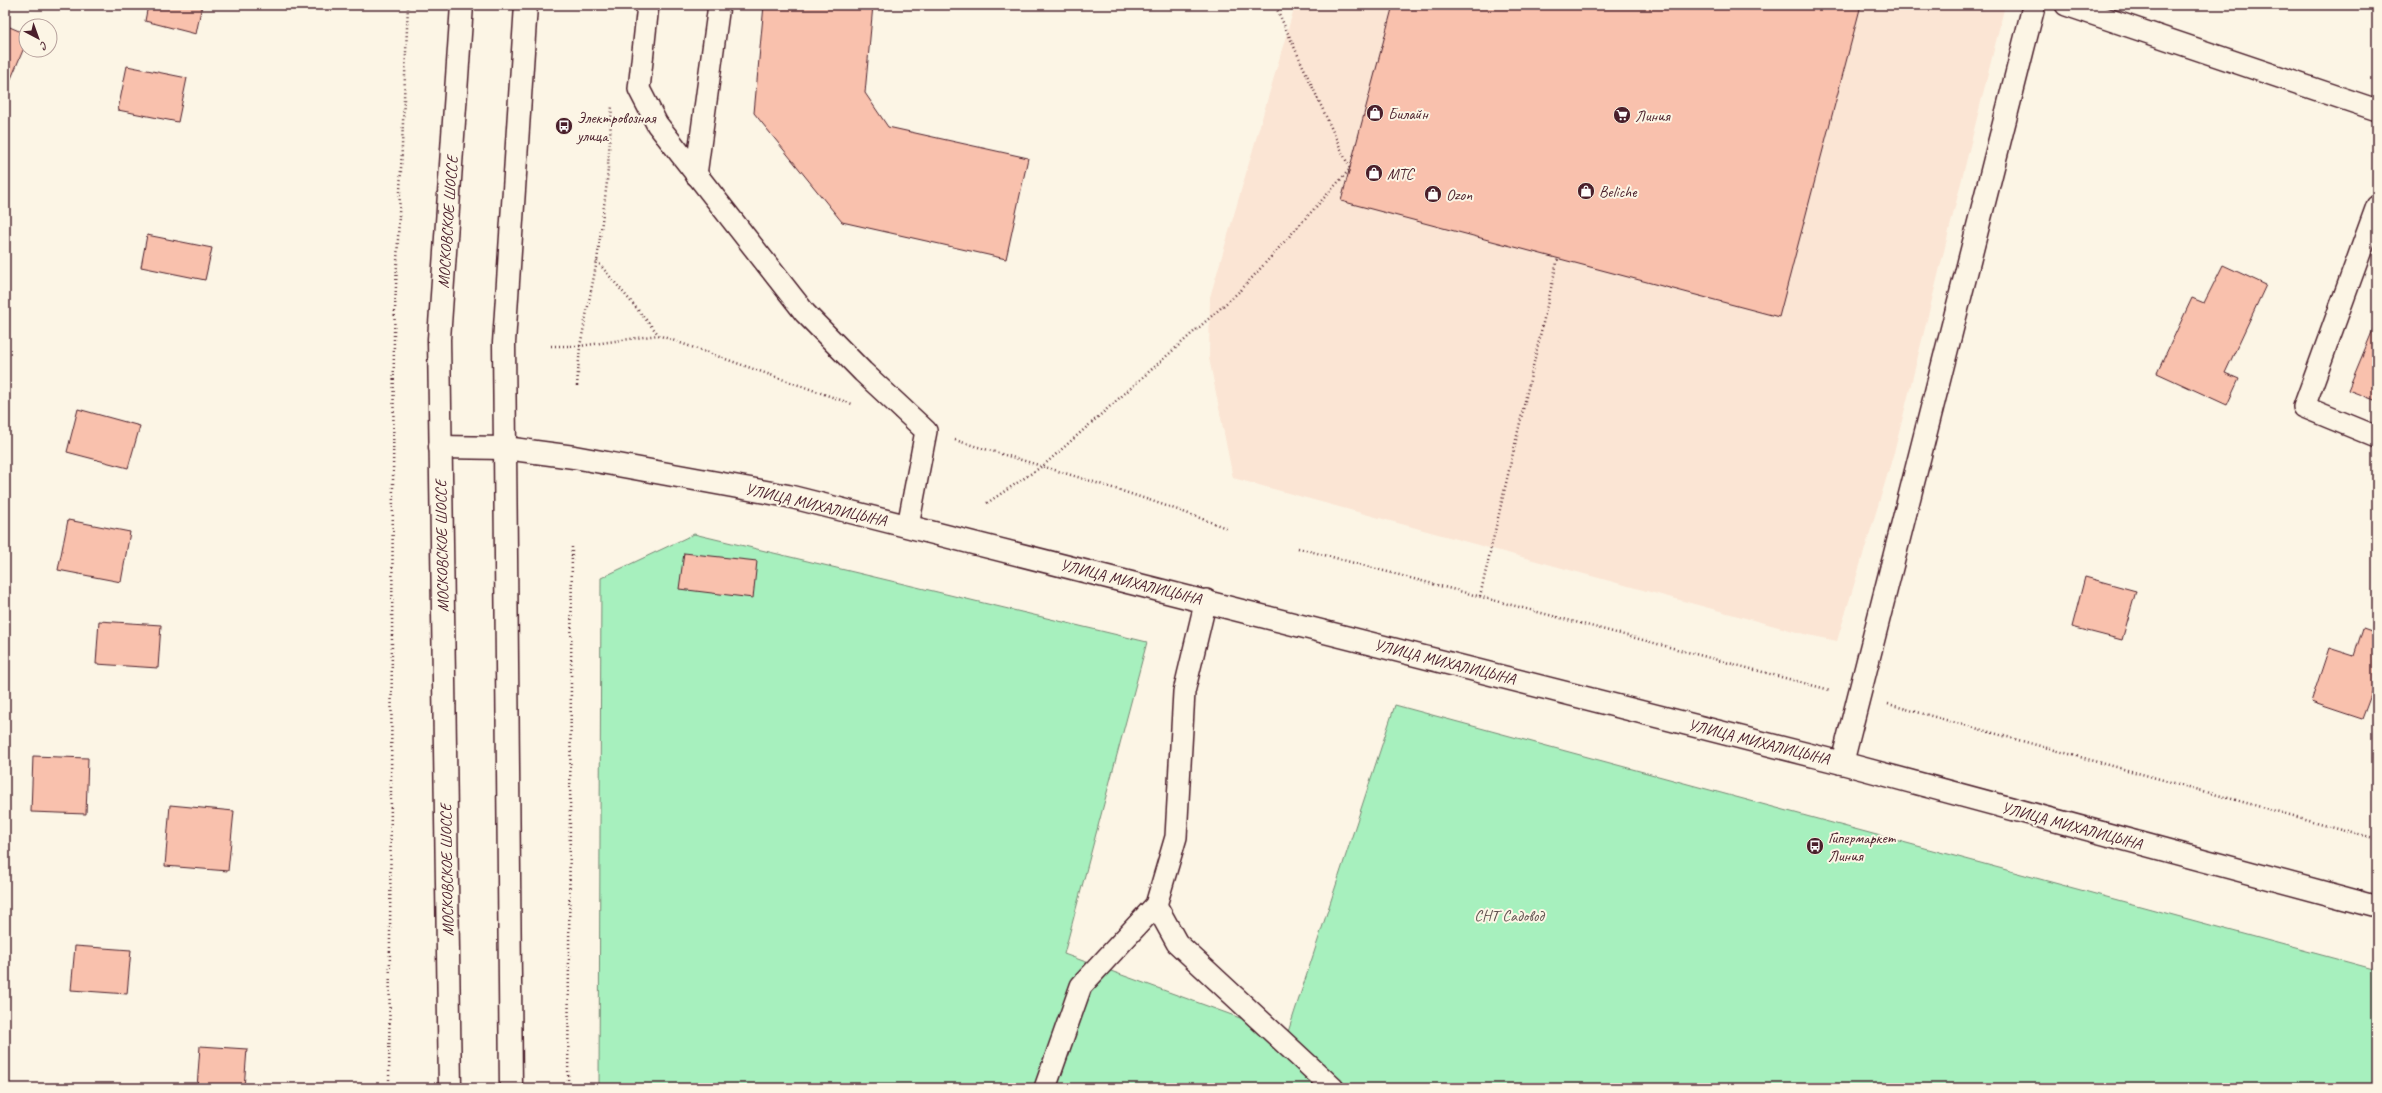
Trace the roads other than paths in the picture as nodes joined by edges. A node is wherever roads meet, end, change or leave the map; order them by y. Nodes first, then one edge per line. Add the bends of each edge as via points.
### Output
1 (462, 5) edge
2 (526, 5) edge
3 (648, 5) edge
4 (719, 5) edge
5 (2034, 5) edge
6 (2066, 5) edge
7 (2377, 110) edge
8 (696, 175) junction
9 (2377, 206) edge
10 (2377, 437) edge
11 (440, 447) junction
12 (505, 448) junction
13 (908, 526) junction
14 (1206, 600) junction
15 (1842, 763) junction
16 (1156, 905) junction
17 (2377, 907) edge
18 (450, 1088) edge
19 (511, 1088) edge
20 (1045, 1088) edge
21 (1333, 1088) edge

1 - 11 main road, МОСКОВСКОЕ ШОССЕ via 439,339
2 - 12 main road via 504,343
3 - 8 lane via 639,89 657,124
4 - 8 lane
5 - 15 main road
6 - 7 lane
8 - 13 lane via 805,313 862,372 926,431
9 - 10 lane via 2304,407
11 - 12 main road, УЛИЦА МИХАЛИЦЫНА
11 - 18 main road, МОСКОВСКОЕ ШОССЕ
12 - 13 main road, УЛИЦА МИХАЛИЦЫНА via 574,457 788,496
12 - 19 main road
13 - 14 main road, УЛИЦА МИХАЛИЦЫНА
14 - 15 main road, УЛИЦА МИХАЛИЦЫНА
14 - 16 lane via 1184,692 1176,837
15 - 17 main road, УЛИЦА МИХАЛИЦЫНА
16 - 20 lane via 1081,986
16 - 21 lane via 1177,943

